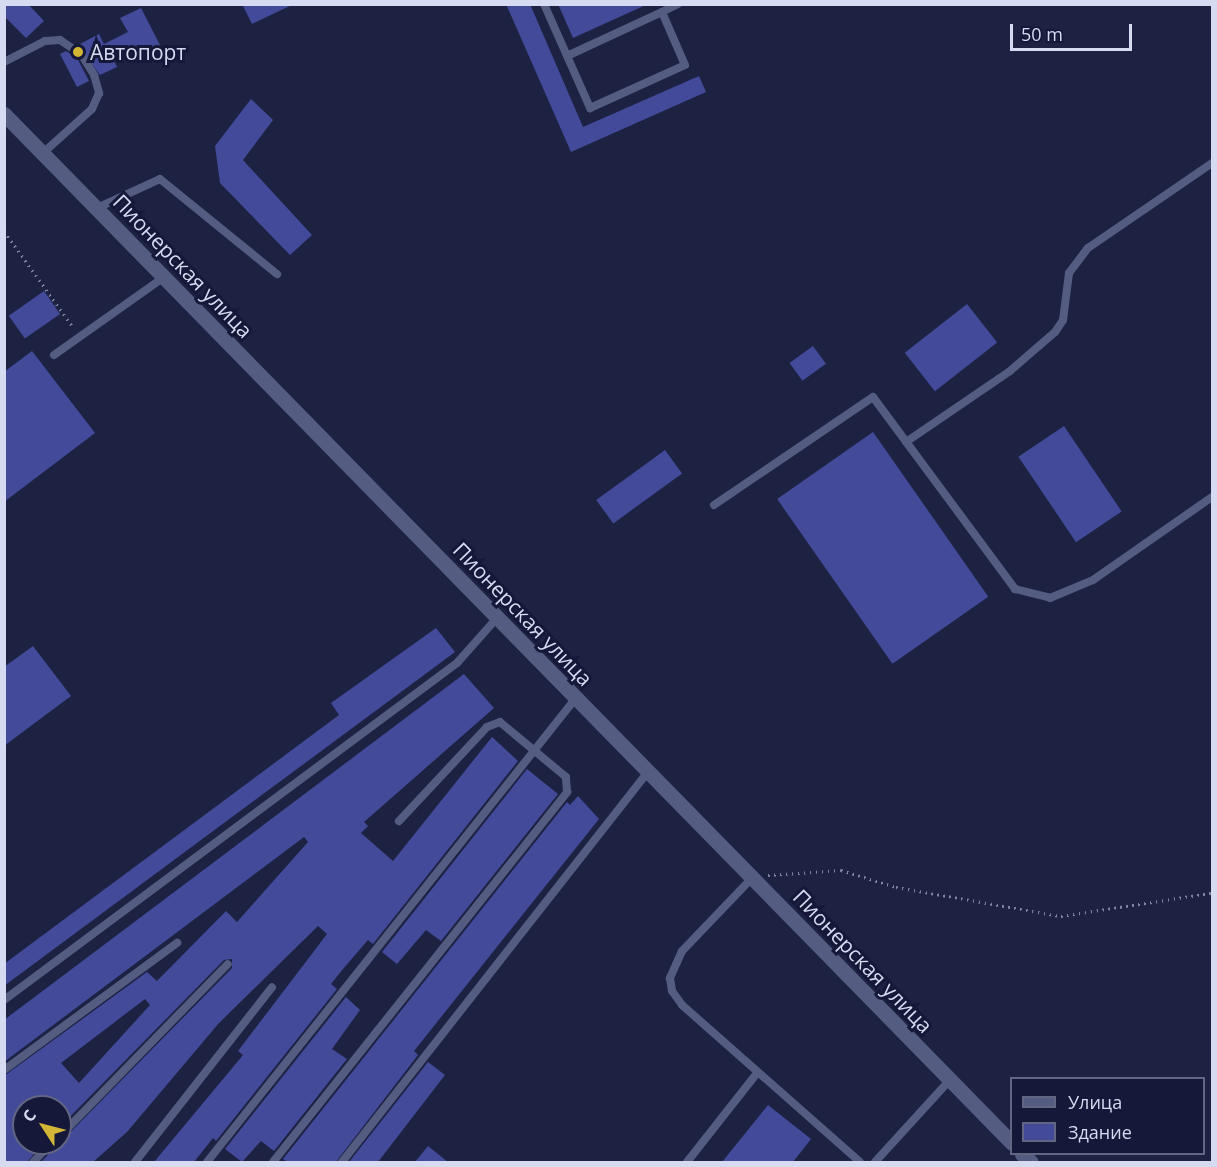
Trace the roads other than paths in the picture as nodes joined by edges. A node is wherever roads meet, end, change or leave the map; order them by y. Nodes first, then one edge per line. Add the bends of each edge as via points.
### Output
1 (544, 4) edge
2 (678, 4) edge
3 (662, 12) junction
4 (567, 56) junction
5 (4, 62) edge
6 (4, 114) edge
7 (43, 153) junction
8 (1212, 163) edge
9 (96, 208) junction
10 (277, 274) dead end
11 (164, 277) junction
12 (54, 355) dead end
13 (906, 442) junction
14 (1212, 497) edge
15 (714, 505) dead end
16 (497, 618) junction
17 (576, 698) junction
18 (536, 749) junction
19 (648, 772) junction
20 (399, 821) dead end
21 (752, 878) junction
22 (177, 942) dead end
23 (228, 964) dead end
24 (272, 987) dead end
25 (4, 1000) edge
26 (4, 1070) edge
27 (757, 1073) junction
28 (950, 1080) junction
29 (72, 1124) edge
30 (1010, 1142) edge
31 (135, 1162) edge
32 (207, 1162) edge
33 (273, 1162) edge
34 (342, 1162) edge
35 (687, 1162) edge
36 (860, 1162) edge
37 (876, 1162) edge

1 - 4 lane
2 - 3 lane
3 - 4 lane
3 - 4 lane via 685,64 590,108
5 - 7 lane via 45,41 60,40 81,54 94,75 99,93 92,109
6 - 7 street, Пионерская улица
7 - 9 street, Пионерская улица
8 - 13 lane via 1088,248 1069,273 1063,320 1055,332 1010,371
9 - 10 lane via 160,179
9 - 11 street, Пионерская улица
11 - 12 lane
11 - 16 street, Пионерская улица
13 - 14 lane via 1015,590 1050,598 1093,580
13 - 15 lane via 873,397
16 - 17 street, Пионерская улица
16 - 25 lane via 457,663
17 - 18 lane
17 - 19 street, Пионерская улица
18 - 20 lane via 500,722 487,727
18 - 32 lane
18 - 33 lane via 566,777 567,792
19 - 21 street, Пионерская улица
19 - 34 lane
21 - 27 lane via 682,951 670,978 682,1005
21 - 28 street, Пионерская улица
22 - 26 lane
23 - 29 lane
24 - 31 lane
27 - 35 lane
27 - 36 lane
28 - 30 street, Пионерская улица
28 - 37 lane

